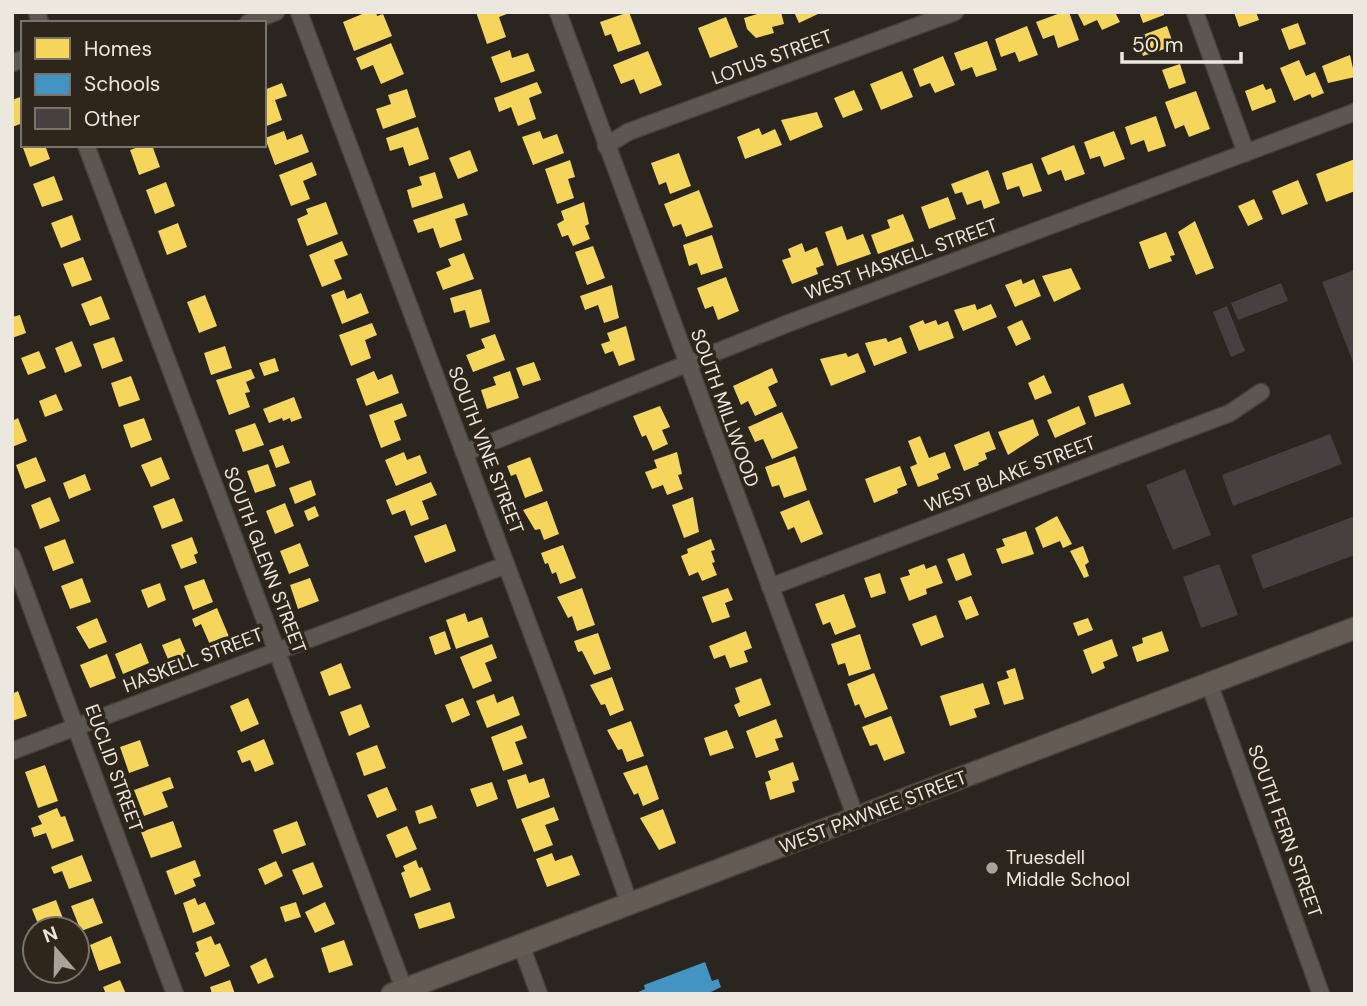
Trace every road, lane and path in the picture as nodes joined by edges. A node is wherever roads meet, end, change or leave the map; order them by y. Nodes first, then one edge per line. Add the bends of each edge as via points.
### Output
1 (276, 12) edge
2 (299, 12) edge
3 (558, 12) edge
4 (955, 12) edge
5 (1195, 12) edge
6 (253, 21) edge
7 (1355, 112) edge
8 (607, 146) junction
9 (87, 147) edge
10 (1246, 152) junction
11 (687, 365) junction
12 (1261, 392) dead end
13 (464, 453) junction
14 (12, 556) edge
15 (506, 565) junction
16 (769, 587) junction
17 (1355, 628) edge
18 (277, 651) junction
19 (1209, 683) junction
20 (76, 727) junction
21 (12, 751) edge
22 (856, 818) junction
23 (630, 905) junction
24 (521, 946) junction
25 (398, 991) edge
26 (175, 994) edge
27 (539, 994) edge
28 (1321, 994) edge

1 - 6 street
2 - 13 street, SOUTH VINE STREET
3 - 8 street, SOUTH MILLWOOD
4 - 8 street, LOTUS STREET via 628,132
5 - 10 street
7 - 10 street, WEST HASKELL STREET
8 - 11 street, SOUTH MILLWOOD
9 - 18 street, SOUTH GLENN STREET
10 - 11 street, WEST HASKELL STREET
11 - 13 street, WEST HASKELL STREET
11 - 16 street, SOUTH MILLWOOD
12 - 16 street, WEST BLAKE STREET via 1230,413
13 - 15 street, SOUTH VINE STREET
14 - 20 street, EUCLID STREET
15 - 18 street, HASKELL STREET
15 - 23 street, SOUTH VINE STREET
16 - 22 street, SOUTH MILLWOOD
17 - 19 main road, WEST PAWNEE STREET
18 - 20 street, HASKELL STREET
18 - 25 street, SOUTH GLENN STREET
19 - 22 main road, WEST PAWNEE STREET
19 - 28 street, SOUTH FERN STREET
20 - 21 street, HASKELL STREET
20 - 26 street, EUCLID STREET
22 - 23 main road, WEST PAWNEE STREET
23 - 24 main road, WEST PAWNEE STREET
24 - 25 main road, WEST PAWNEE STREET
24 - 27 street

